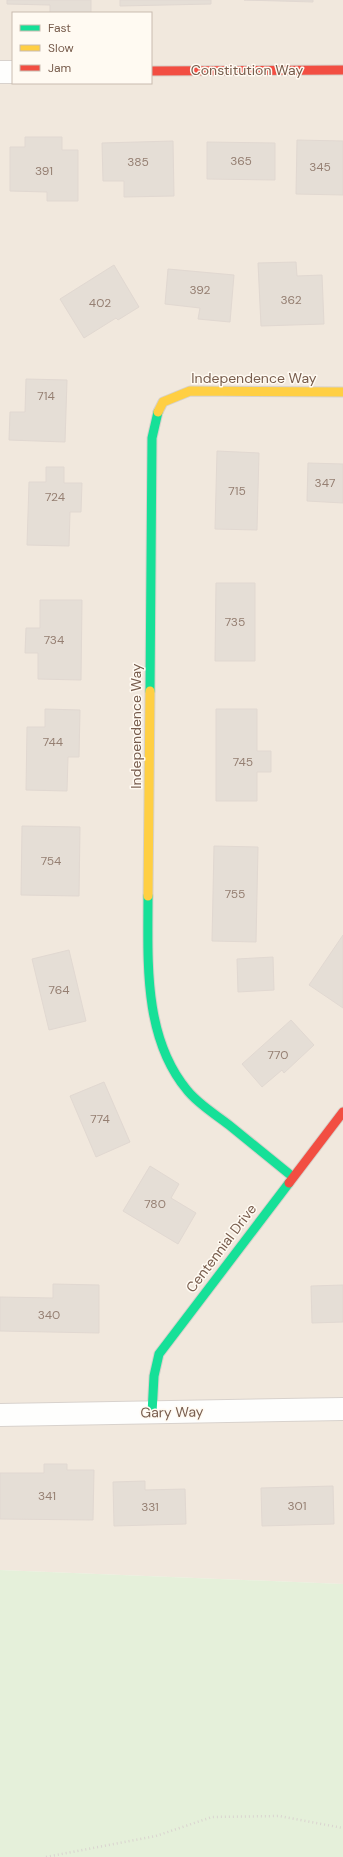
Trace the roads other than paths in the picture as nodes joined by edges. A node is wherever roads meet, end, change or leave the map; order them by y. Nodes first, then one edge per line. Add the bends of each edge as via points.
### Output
1 (343, 70) edge
2 (152, 71) edge
3 (0, 72) edge
4 (12, 72) edge
5 (343, 392) edge
6 (343, 1112) edge
7 (293, 1177) junction
8 (343, 1409) edge
9 (152, 1413) junction
10 (0, 1415) edge

1 - 2 street, Constitution Way
3 - 4 street
5 - 7 street, Independence Way via 190,391 163,402 152,438 148,960 152,1002 166,1053 188,1090 209,1110
6 - 7 street, Centennial Drive
7 - 9 street, Centennial Drive via 159,1354 153,1378
8 - 9 street, Gary Way
9 - 10 street, Gary Way

